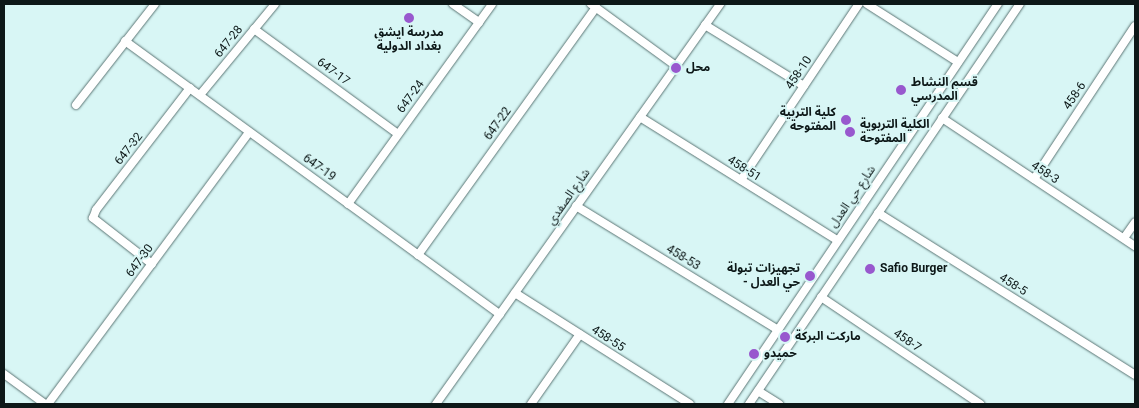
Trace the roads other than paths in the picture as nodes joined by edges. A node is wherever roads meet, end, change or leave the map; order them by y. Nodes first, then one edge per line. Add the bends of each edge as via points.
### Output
1 (155, 4) edge
2 (275, 4) edge
3 (453, 4) edge
4 (492, 4) edge
5 (720, 4) edge
6 (859, 4) edge
7 (867, 4) edge
8 (998, 4) edge
9 (1020, 4) edge
10 (593, 6) edge
11 (478, 22) junction
12 (705, 25) junction
13 (1135, 26) edge
14 (254, 29) junction
15 (125, 41) junction
16 (958, 62) junction
17 (676, 66) junction
18 (804, 86) junction
19 (190, 88) junction
20 (200, 95) junction
21 (76, 105) dead end
22 (640, 117) junction
23 (942, 118) junction
24 (249, 132) junction
25 (398, 134) junction
26 (1034, 179) junction
27 (741, 180) junction
28 (348, 204) junction
29 (576, 206) junction
30 (878, 213) junction
31 (1135, 222) edge
32 (1124, 238) junction
33 (837, 240) junction
34 (1135, 246) edge
35 (418, 255) junction
36 (152, 264) junction
37 (515, 293) junction
38 (821, 297) junction
39 (500, 314) junction
40 (778, 330) junction
41 (580, 334) junction
42 (4, 374) edge
43 (1135, 375) edge
44 (758, 391) junction
45 (43, 403) edge
46 (436, 404) edge
47 (531, 404) edge
48 (690, 404) edge
49 (728, 404) edge
50 (749, 404) edge
51 (779, 404) edge
52 (980, 404) edge

1 - 15 street
2 - 14 street, 647-28
3 - 11 street
4 - 11 street, 647-24
5 - 12 street, شارع الصفدي
6 - 18 street, 458-10
7 - 16 street
8 - 16 street, شارع حي العدل
9 - 23 street
10 - 17 street
10 - 35 street, 647-22
11 - 25 street, 647-24
12 - 17 street, شارع الصفدي
12 - 18 street
13 - 26 street, 458-6
14 - 20 street, 647-28
14 - 25 street, 647-17
15 - 19 street, 647-19
15 - 21 street
16 - 33 street, شارع حي العدل
17 - 22 street, شارع الصفدي
18 - 27 street, 458-10
19 - 20 street, 647-19
19 - 36 street, 647-32 via 93,218
20 - 24 street, 647-19
22 - 27 street, 458-51
22 - 29 street, شارع الصفدي
23 - 26 street, 458-3
23 - 30 street
24 - 28 street, 647-19
24 - 36 street, 647-30
25 - 28 street, 647-24
26 - 32 street, 458-3
27 - 33 street, 458-51
28 - 35 street, 647-19
29 - 37 street, شارع الصفدي
29 - 40 street, 458-53
30 - 38 street
30 - 43 street, 458-5
31 - 32 street
32 - 34 street, 458-3
33 - 40 street, شارع حي العدل
35 - 39 street, 647-19
36 - 45 street, 647-30
37 - 39 street, شارع الصفدي
37 - 41 street, 458-55
38 - 44 street
38 - 52 street, 458-7
39 - 46 street, شارع الصفدي
40 - 49 street, شارع حي العدل
41 - 47 street
41 - 48 street, 458-55
42 - 45 street
44 - 50 street
44 - 51 street

